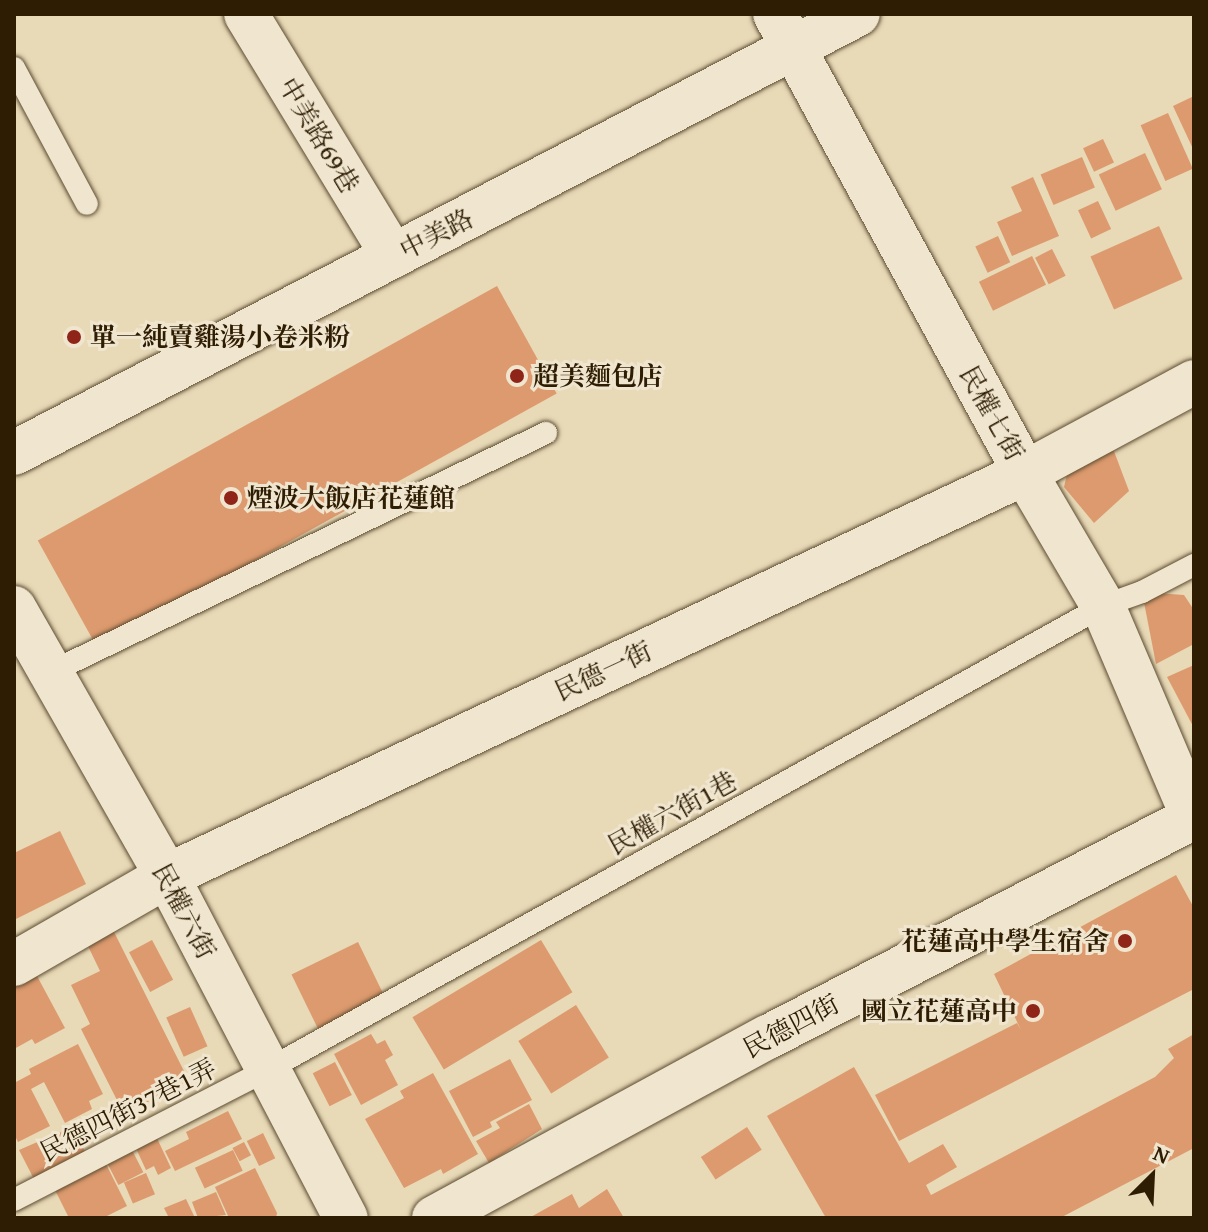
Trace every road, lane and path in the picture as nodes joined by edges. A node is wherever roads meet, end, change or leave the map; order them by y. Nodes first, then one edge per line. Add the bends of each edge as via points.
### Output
1 (246, 14) edge
2 (858, 14) edge
3 (784, 31) edge
4 (14, 68) edge
5 (87, 204) dead end
6 (393, 256) junction
7 (1194, 382) edge
8 (546, 433) dead end
9 (14, 453) edge
10 (1025, 473) junction
11 (1194, 565) edge
12 (1103, 606) junction
13 (14, 608) edge
14 (49, 673) junction
15 (1194, 818) edge
16 (167, 876) junction
17 (14, 964) edge
18 (267, 1070) junction
19 (14, 1200) edge
20 (346, 1218) edge
21 (434, 1218) edge

1 - 6 street, 中美路69巷
2 - 3 street, 中美路
3 - 6 street, 中美路
3 - 10 street, 民權七街
4 - 5 lane
6 - 9 street, 中美路
7 - 10 street, 民德一街
8 - 14 lane
10 - 12 street, 民權七街
10 - 16 street, 民德一街
11 - 12 lane, 民權六街1巷
12 - 15 street, 民權七街
12 - 18 lane, 民權六街1巷
13 - 14 street, 民權六街
14 - 16 street, 民權六街
15 - 21 street, 民德四街 via 768,1037
16 - 17 street, 民德一街
16 - 18 street, 民權六街
18 - 19 lane, 民德四街37巷1弄
18 - 20 street, 民權六街

